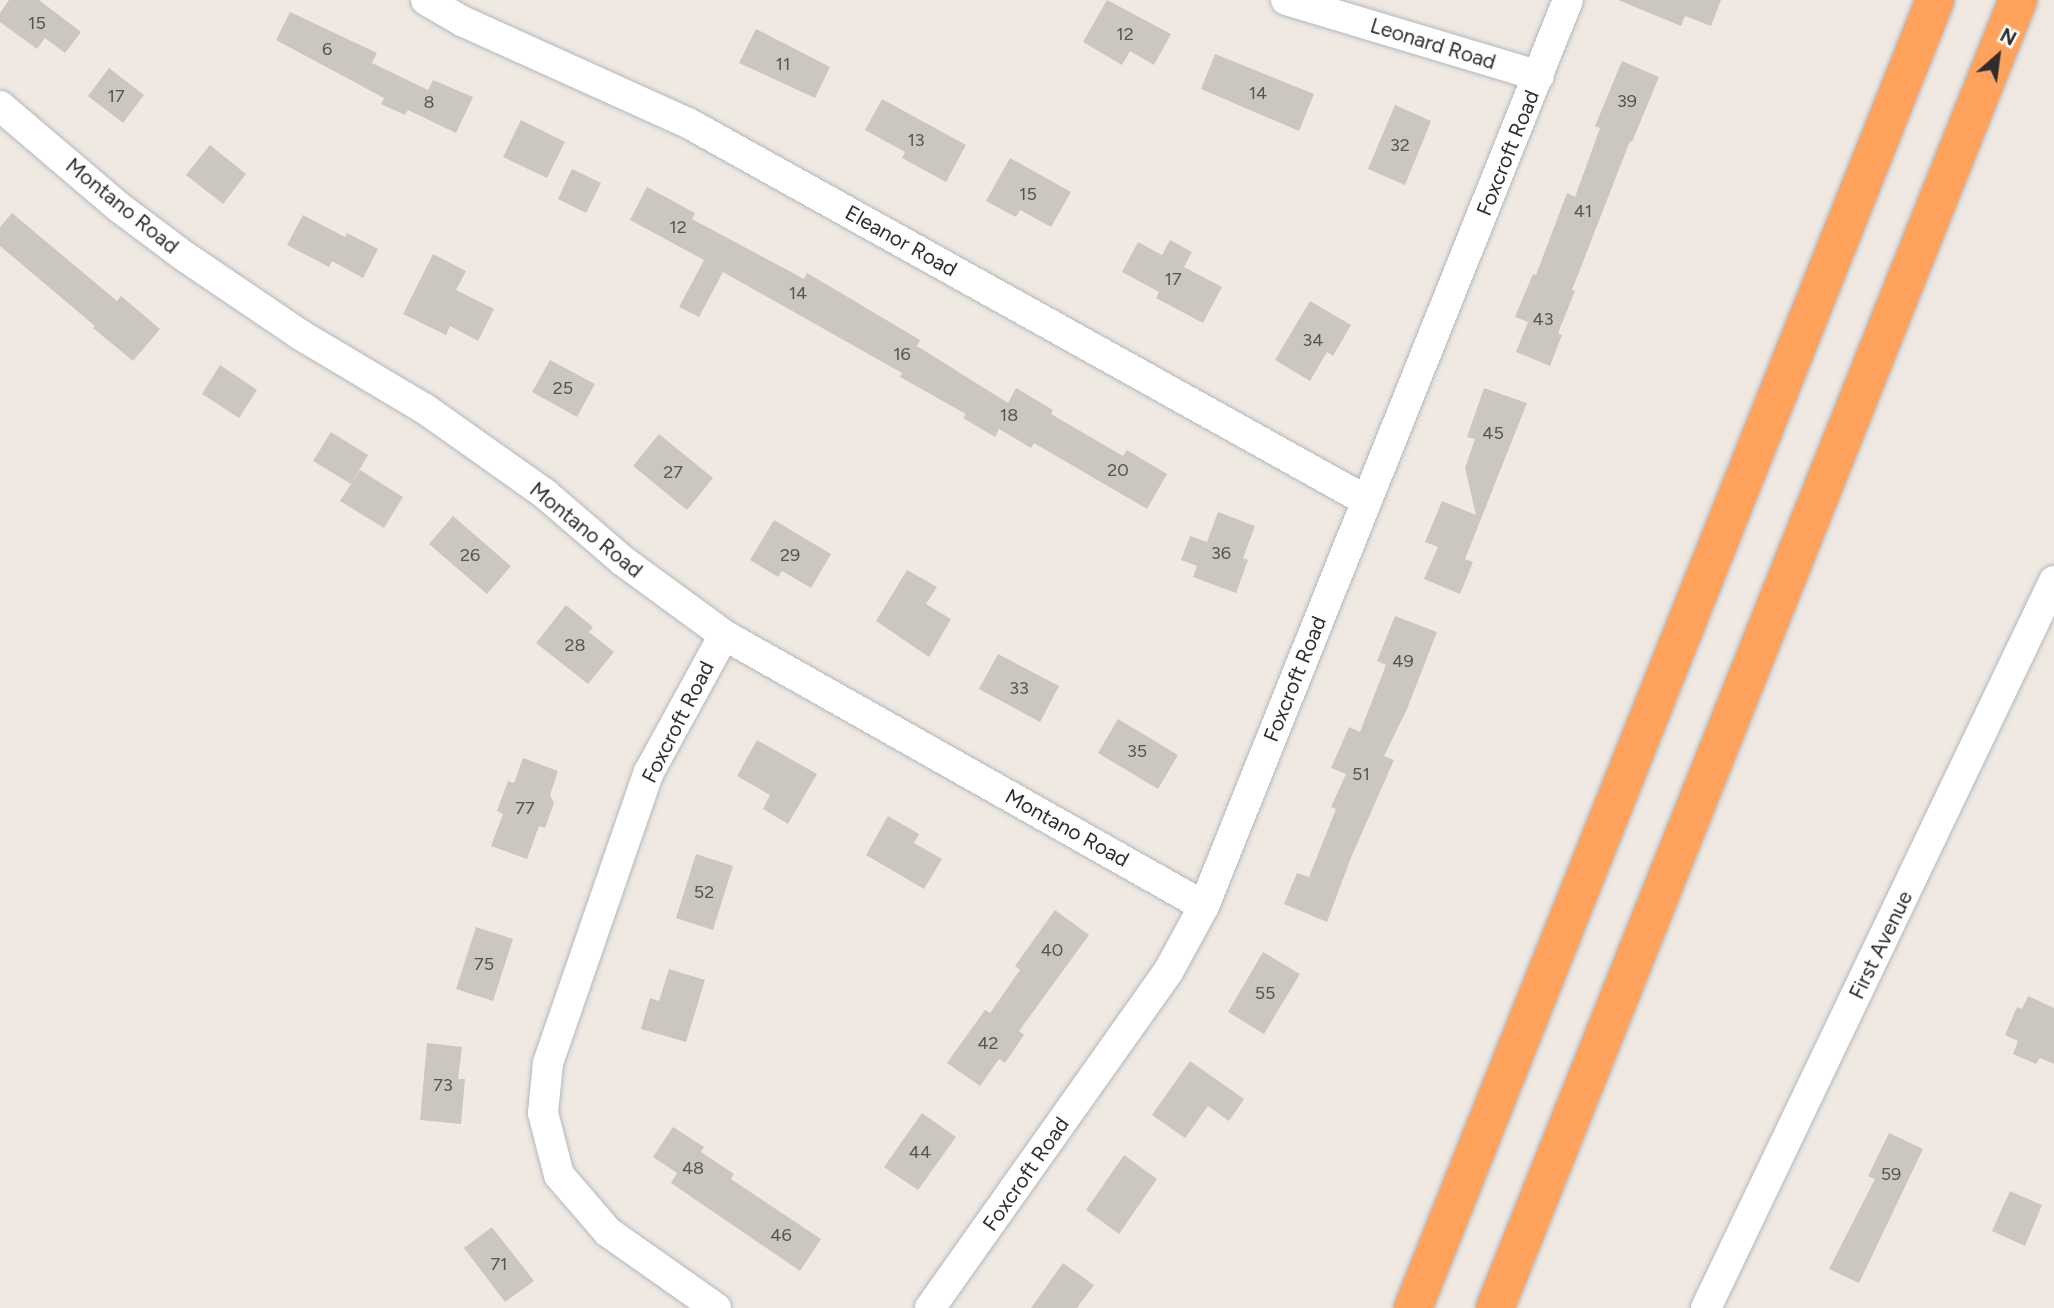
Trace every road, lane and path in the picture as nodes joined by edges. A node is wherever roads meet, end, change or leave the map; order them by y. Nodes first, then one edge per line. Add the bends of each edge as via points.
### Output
1 (426, 0) edge
2 (1286, 0) edge
3 (1569, 0) edge
4 (1935, 0) edge
5 (2018, 0) edge
6 (1539, 76) junction
7 (0, 106) edge
8 (1367, 501) junction
9 (2054, 581) edge
10 (724, 635) junction
11 (2043, 635) edge
12 (1204, 906) junction
13 (716, 1308) edge
14 (930, 1308) edge
15 (1413, 1308) edge
16 (1495, 1308) edge
17 (1706, 1308) edge

1 - 8 street, Eleanor Road via 462,21 688,123
2 - 6 street, Leonard Road
3 - 6 street, Foxcroft Road
4 - 15 highway
5 - 16 highway
6 - 8 street, Foxcroft Road
7 - 10 street, Montano Road via 173,248 299,334 436,417 545,494 623,561
8 - 12 street, Foxcroft Road
9 - 11 street, First Avenue
10 - 12 street, Montano Road
10 - 13 street, Foxcroft Road via 649,772 548,1063 543,1113 559,1175 608,1232
11 - 17 street, First Avenue
12 - 14 street, Foxcroft Road via 1168,972

